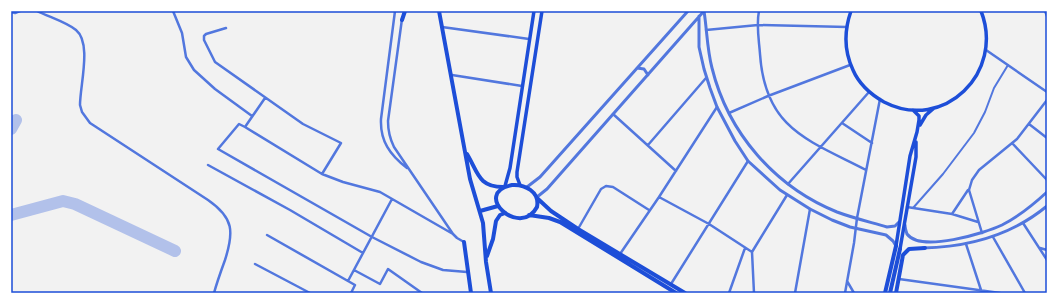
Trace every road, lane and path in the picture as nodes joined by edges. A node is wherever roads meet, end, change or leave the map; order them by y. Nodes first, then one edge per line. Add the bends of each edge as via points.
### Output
1 (20, 11) edge
2 (37, 11) edge
3 (173, 11) edge
4 (395, 11) edge
5 (404, 11) edge
6 (439, 11) edge
7 (534, 11) edge
8 (542, 11) edge
9 (688, 11) edge
10 (704, 11) edge
11 (759, 11) edge
12 (851, 11) edge
13 (982, 11) edge
14 (1045, 11) edge
15 (11, 12) edge
16 (699, 16) junction
17 (1047, 16) edge
18 (402, 20) joint
19 (758, 25) junction
20 (847, 26) junction
21 (442, 27) junction
22 (226, 28) dead end
23 (706, 30) junction
24 (529, 39) junction
25 (986, 50) junction
26 (1008, 64) junction
27 (850, 65) junction
28 (637, 68) junction
29 (452, 75) junction
30 (648, 75) junction
31 (706, 78) junction
32 (522, 86) junction
33 (869, 92) junction
34 (1047, 92) edge
35 (768, 96) junction
36 (265, 98) junction
37 (880, 99) junction
38 (1047, 100) edge
39 (940, 106) junction
40 (717, 107) junction
41 (909, 109) junction
42 (729, 113) junction
43 (613, 114) junction
44 (252, 116) junction
45 (842, 122) junction
46 (1029, 124) junction
47 (245, 127) junction
48 (918, 132) junction
49 (743, 136) junction
50 (916, 137) junction
51 (1047, 138) edge
52 (735, 141) junction
53 (872, 143) junction
54 (1012, 143) junction
55 (648, 145) junction
56 (821, 147) junction
57 (466, 151) junction
58 (748, 161) junction
59 (208, 165) dead end
60 (410, 170) junction
61 (866, 170) junction
62 (676, 171) junction
63 (322, 174) junction
64 (1047, 180) edge
65 (788, 184) junction
66 (520, 185) junction
67 (504, 187) junction
68 (527, 187) junction
69 (968, 190) junction
70 (1047, 192) edge
71 (787, 195) junction
72 (659, 197) junction
73 (392, 198) junction
74 (537, 198) junction
75 (498, 206) junction
76 (1047, 206) edge
77 (907, 207) junction
78 (913, 208) junction
79 (810, 209) junction
80 (649, 210) junction
81 (480, 211) junction
82 (505, 213) junction
83 (952, 214) junction
84 (529, 215) junction
85 (857, 218) junction
86 (899, 222) junction
87 (978, 222) junction
88 (1023, 223) junction
89 (709, 224) junction
90 (905, 224) junction
91 (1002, 225) junction
92 (578, 228) junction
93 (856, 228) junction
94 (1006, 232) junction
95 (982, 233) junction
96 (453, 234) junction
97 (267, 235) dead end
98 (372, 237) junction
99 (993, 237) junction
100 (464, 242) joint
101 (966, 244) junction
102 (745, 248) junction
103 (925, 248) junction
104 (1039, 248) junction
105 (897, 249) junction
106 (1047, 250) edge
107 (752, 252) junction
108 (363, 253) junction
109 (620, 254) junction
110 (486, 258) junction
111 (1047, 260) edge
112 (255, 264) dead end
113 (354, 270) junction
114 (467, 272) junction
115 (899, 279) junction
116 (847, 280) junction
117 (348, 282) junction
118 (671, 284) junction
119 (981, 291) edge
120 (214, 293) edge
121 (310, 293) edge
122 (351, 293) edge
123 (422, 293) edge
124 (471, 293) edge
125 (491, 293) edge
126 (676, 293) edge
127 (685, 293) edge
128 (729, 293) edge
129 (754, 293) edge
130 (795, 293) edge
131 (845, 293) edge
132 (854, 293) edge
133 (885, 293) edge
134 (890, 293) edge
135 (896, 293) edge
136 (1000, 293) edge
137 (1025, 293) edge

1 - 15 street
2 - 120 street via 75,30 83,40 80,105 90,123 208,200 224,214 229,222 231,240
3 - 44 street via 182,33 186,57 194,70
4 - 60 street via 382,131 391,154
5 - 18 main road
6 - 21 main road
7 - 24 main road
8 - 66 main road via 517,170
9 - 28 street
10 - 16 street
10 - 23 street
11 - 19 street
12 - 20 main road
13 - 25 main road via 987,32
14 - 17 street
16 - 30 street
16 - 31 street via 698,38
18 - 60 street via 388,129 392,143
19 - 20 street
19 - 23 street
19 - 35 street via 761,70
20 - 27 main road via 846,46
21 - 24 street
21 - 29 main road
22 - 36 street via 204,36 212,58
23 - 42 street via 712,69
24 - 32 main road
25 - 26 street
25 - 39 main road via 978,73 969,86 957,97
26 - 34 street
26 - 78 street via 974,133
27 - 33 main road
27 - 35 street
28 - 30 street via 644,70
28 - 68 street via 538,180
29 - 32 street
29 - 57 main road
30 - 43 street
31 - 40 street
31 - 55 street
32 - 67 main road via 510,168
33 - 37 main road
33 - 45 street
35 - 42 street
35 - 56 street via 785,122 804,138
36 - 44 street
36 - 63 street via 303,124 341,143
37 - 41 main road via 890,105
37 - 53 street
38 - 46 street
39 - 41 main road
39 - 48 main road via 926,115
40 - 52 street
40 - 62 street
41 - 48 main road via 919,116
42 - 49 street
43 - 55 street
43 - 74 street
44 - 47 street
45 - 53 street
45 - 56 street
46 - 51 street
46 - 54 street
47 - 63 street
47 - 98 street via 239,124 218,149
48 - 50 main road
49 - 52 street
49 - 65 street via 764,163
50 - 77 main road via 916,157
50 - 86 main road via 910,156
52 - 58 street
53 - 61 street
54 - 64 street
54 - 69 street via 976,173
55 - 62 street
56 - 61 street
56 - 65 street
57 - 67 main road via 479,178 493,186
57 - 81 main road via 472,186
58 - 71 street
58 - 89 street
59 - 108 street
60 - 96 street
61 - 85 street
62 - 72 street
63 - 73 street
65 - 85 street via 815,202
66 - 67 main road
66 - 68 main road
67 - 75 main road via 497,195
68 - 74 main road
69 - 83 street
69 - 87 street
70 - 91 street
71 - 79 street
71 - 107 street
72 - 80 street
72 - 89 street
73 - 96 street
73 - 98 street
74 - 84 main road via 536,209
74 - 92 main road via 554,213
75 - 81 main road
75 - 82 main road
76 - 88 street
77 - 78 street
77 - 90 main road
78 - 83 street
79 - 93 street
79 - 130 street
80 - 92 street via 613,187 606,186 601,189
80 - 109 street
81 - 110 main road
82 - 84 main road via 516,217
82 - 110 main road via 496,221
83 - 87 street
84 - 126 main road via 560,222
85 - 86 street via 886,228
85 - 93 street
86 - 105 main road
87 - 95 street
88 - 94 street
88 - 104 street
89 - 102 street
89 - 118 street
90 - 95 street via 908,234 923,241 953,240
90 - 105 main road
91 - 94 street
91 - 95 street
92 - 109 main road
93 - 105 street via 886,235
93 - 116 street
94 - 99 street
96 - 100 street
97 - 117 street
98 - 108 street
98 - 114 street via 428,265
99 - 101 street
99 - 137 street
100 - 114 main road
101 - 103 street
101 - 119 street
102 - 107 street
102 - 128 street
103 - 105 street
103 - 115 main road via 906,251
104 - 106 street
104 - 111 street
105 - 133 main road
105 - 134 main road
107 - 129 street
108 - 113 street
109 - 118 main road
110 - 125 main road
112 - 121 street
113 - 117 street
113 - 123 street via 380,284 388,269
114 - 124 main road
115 - 119 street
115 - 135 main road
116 - 131 street
116 - 132 street
117 - 122 street via 355,285
118 - 127 main road
119 - 136 street

